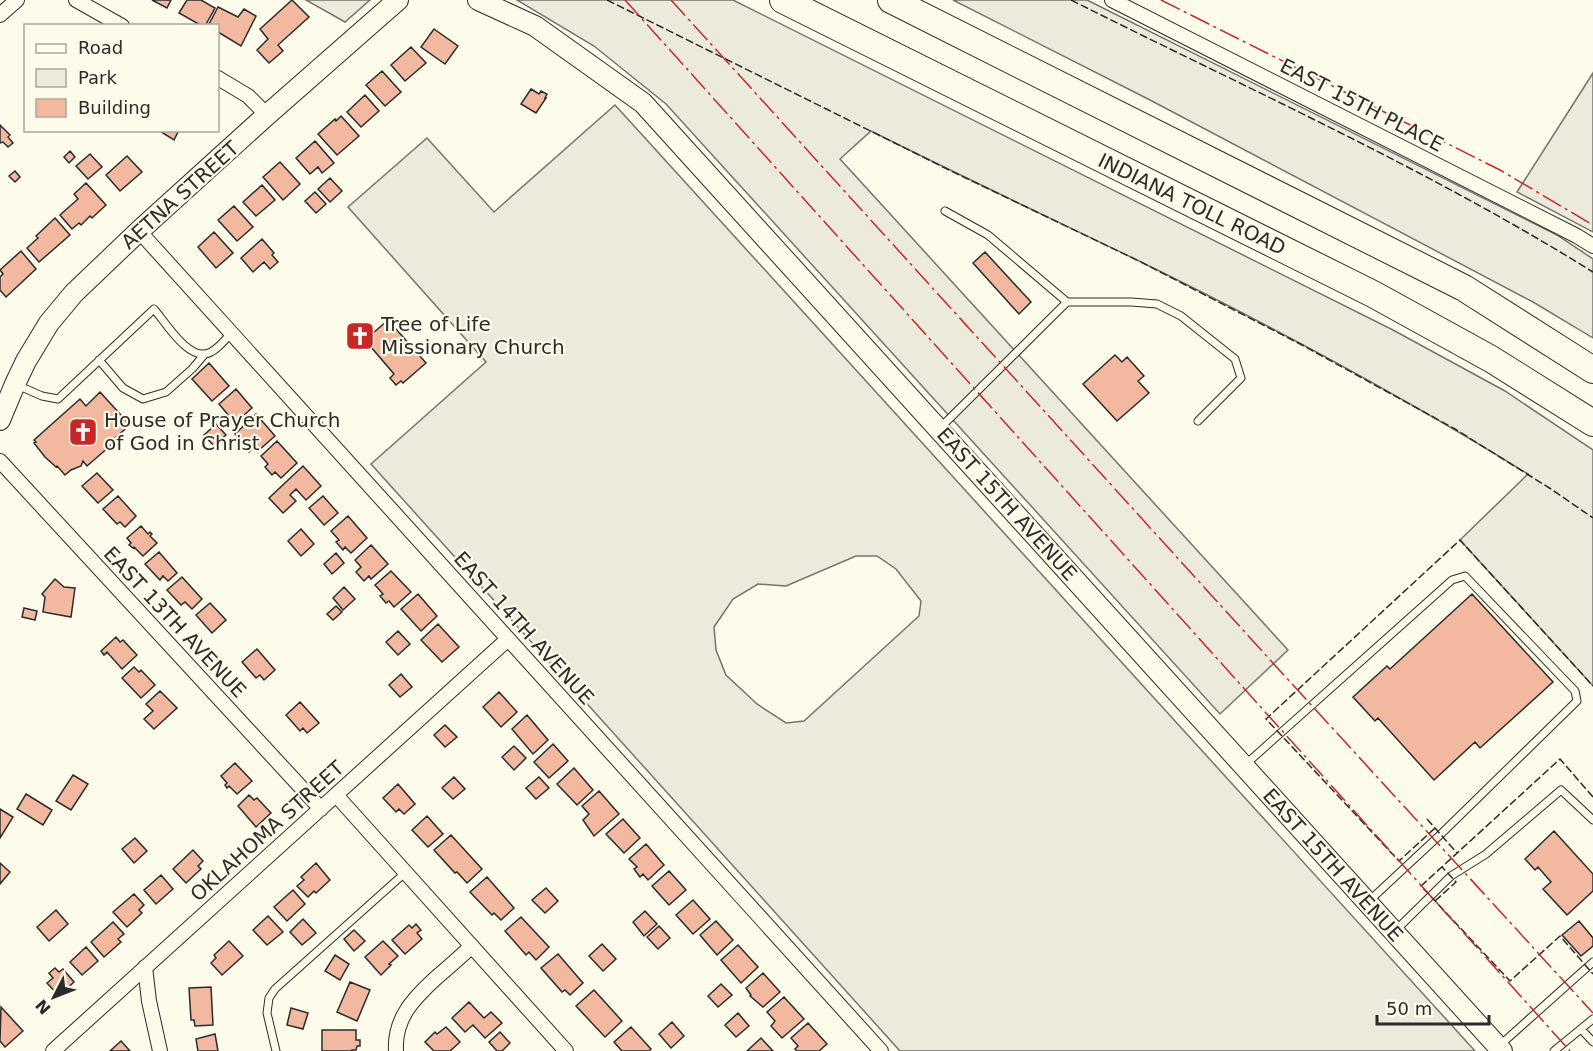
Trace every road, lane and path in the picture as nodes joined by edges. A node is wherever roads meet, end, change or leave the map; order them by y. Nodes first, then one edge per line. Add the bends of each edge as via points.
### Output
1 (17, 0) edge
2 (76, 0) edge
3 (398, 0) edge
4 (478, 0) edge
5 (783, 0) edge
6 (891, 0) edge
7 (1112, 0) edge
8 (0, 15) edge
9 (118, 24) edge
10 (219, 79) edge
11 (267, 115) junction
12 (945, 211) dead end
13 (139, 231) junction
14 (1593, 246) edge
15 (1067, 302) junction
16 (232, 332) junction
17 (204, 355) junction
18 (99, 360) junction
19 (1593, 370) edge
20 (15, 384) junction
21 (0, 420) edge
22 (1198, 421) dead end
23 (1593, 423) edge
24 (939, 429) junction
25 (0, 461) edge
26 (508, 639) junction
27 (1244, 766) junction
28 (336, 795) junction
29 (321, 809) junction
30 (1593, 820) edge
31 (406, 872) junction
32 (1367, 902) junction
33 (1394, 932) junction
34 (472, 946) junction
35 (1593, 962) edge
36 (145, 967) junction
37 (1593, 1019) edge
38 (1581, 1029) junction
39 (1593, 1042) edge
40 (1500, 1049) edge
41 (53, 1051) edge
42 (160, 1051) edge
43 (276, 1051) edge
44 (396, 1051) edge
45 (566, 1051) edge
46 (881, 1051) edge
47 (1554, 1051) edge

1 - 8 street
2 - 9 street
3 - 11 street, AETNA STREET
4 - 24 street, EAST 15TH AVENUE via 535,26 643,103
5 - 23 highway, INDIANA TOLL ROAD via 1373,294 1491,359
6 - 19 highway via 1464,288
7 - 14 street, EAST 15TH PLACE
10 - 11 street via 248,96
11 - 13 street, AETNA STREET
12 - 15 lane via 988,235
13 - 16 street, EAST 14TH AVENUE
13 - 20 street, AETNA STREET via 63,305 41,335
15 - 22 lane via 1157,304 1181,316 1234,359 1241,378
15 - 24 lane
16 - 17 lane via 213,352
16 - 26 street, EAST 14TH AVENUE
17 - 18 lane via 166,392 143,399 123,388
17 - 18 lane via 188,350 154,309
18 - 20 lane via 58,399
20 - 21 street, AETNA STREET
24 - 27 street, EAST 15TH AVENUE
25 - 29 street, EAST 13TH AVENUE
26 - 28 street, OKLAHOMA STREET
26 - 46 street, EAST 14TH AVENUE
27 - 32 street, EAST 15TH AVENUE
27 - 32 lane via 1452,580 1465,576 1575,691 1577,701
28 - 29 street, OKLAHOMA STREET
28 - 31 street
29 - 36 street, OKLAHOMA STREET
30 - 33 lane via 1561,789 1486,854 1451,876
31 - 34 street
31 - 43 lane via 268,998 267,1013
32 - 33 street, EAST 15TH AVENUE
33 - 40 street, EAST 15TH AVENUE
34 - 44 street via 412,1000 398,1025
34 - 45 street
35 - 40 lane
36 - 41 street, OKLAHOMA STREET
36 - 42 street
37 - 38 lane
38 - 39 lane
38 - 47 lane

